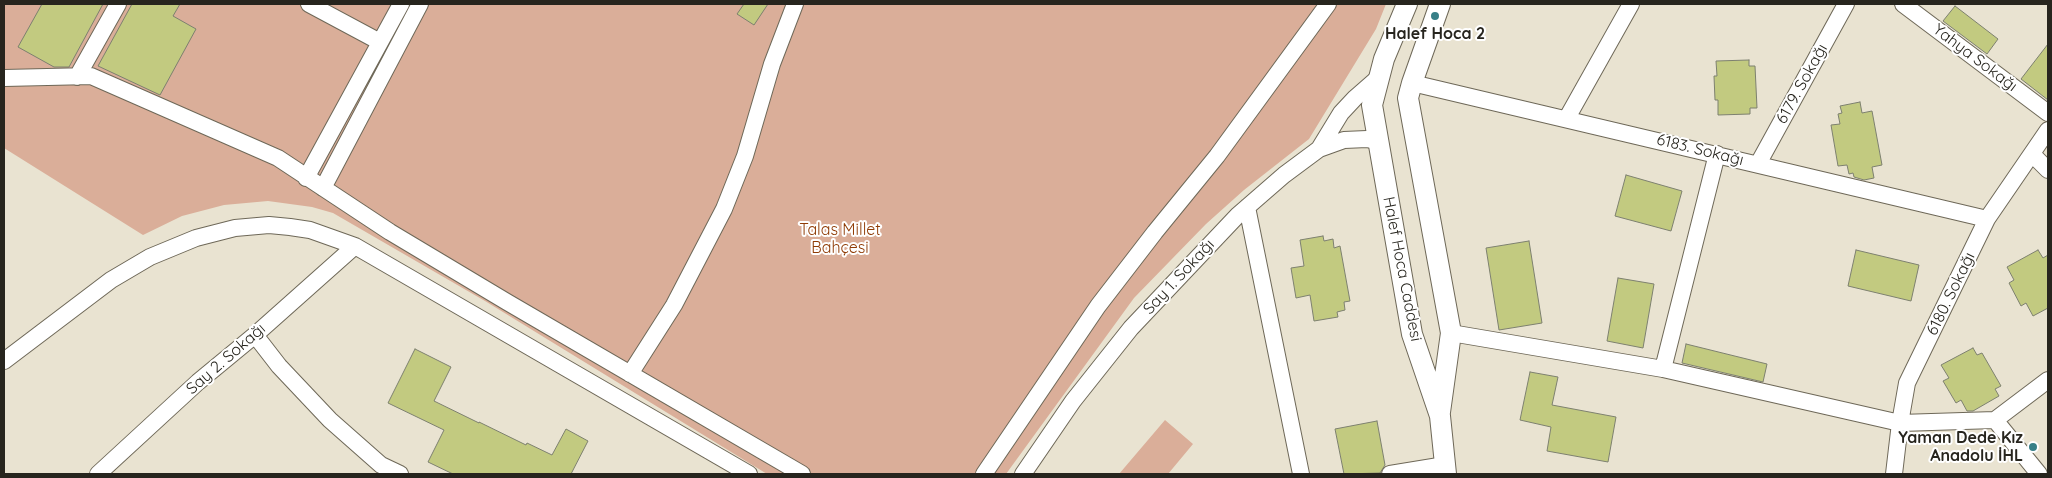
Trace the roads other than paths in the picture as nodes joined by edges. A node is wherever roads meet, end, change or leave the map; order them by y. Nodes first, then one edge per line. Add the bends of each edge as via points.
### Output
1 (118, 4) edge
2 (309, 4) edge
3 (401, 4) edge
4 (420, 4) edge
5 (795, 4) edge
6 (1328, 4) edge
7 (1407, 4) edge
8 (1440, 4) edge
9 (1631, 4) edge
10 (1846, 4) edge
11 (1902, 4) edge
12 (380, 42) junction
13 (77, 77) junction
14 (1379, 77) junction
15 (4, 78) edge
16 (1412, 83) junction
17 (2048, 113) edge
18 (1567, 118) junction
19 (2048, 130) edge
20 (1378, 141) junction
21 (1319, 149) junction
22 (1717, 154) junction
23 (2032, 154) junction
24 (1758, 164) junction
25 (2048, 170) edge
26 (306, 178) junction
27 (323, 188) junction
28 (1247, 207) junction
29 (1987, 219) junction
30 (355, 246) junction
31 (1451, 333) junction
32 (255, 335) junction
33 (4, 361) edge
34 (1663, 369) junction
35 (630, 374) junction
36 (2048, 380) edge
37 (1440, 416) junction
38 (1995, 420) junction
39 (1900, 423) junction
40 (381, 470) edge
41 (1446, 470) edge
42 (98, 474) edge
43 (400, 474) edge
44 (749, 474) edge
45 (802, 474) edge
46 (984, 474) edge
47 (1023, 474) edge
48 (1301, 474) edge
49 (1390, 474) edge
50 (1894, 474) edge
51 (2039, 474) edge

1 - 13 street
2 - 12 street
3 - 12 street
4 - 27 street
5 - 35 street via 724,209 674,305
6 - 46 street via 1229,140 1098,306
7 - 14 main road, Halef Hoca Caddesi
8 - 16 main road
9 - 18 street
10 - 24 street, 6179. Sokağı
11 - 17 street, Yahya Sokağı
12 - 26 street
13 - 15 street
13 - 26 street via 90,76 278,158
14 - 20 main road, Halef Hoca Caddesi via 1372,105
14 - 21 street via 1341,113
16 - 18 street, 6183. Sokağı
16 - 31 main road via 1408,98
18 - 22 street, 6183. Sokağı
19 - 23 street, 6180. Sokağı
20 - 21 street, Say 1. Sokağı via 1344,140
20 - 37 main road, Halef Hoca Caddesi via 1412,334
21 - 28 street, Say 1. Sokağı
22 - 24 street, 6183. Sokağı
22 - 34 street
23 - 25 street
23 - 29 street, 6180. Sokağı
24 - 29 street, 6183. Sokağı
26 - 27 street
27 - 35 street via 390,232
28 - 47 street, Say 1. Sokağı via 1131,328 1078,394
28 - 48 street
29 - 39 street, 6180. Sokağı via 1907,383
30 - 32 street, Say 2. Sokağı
30 - 33 street via 310,230 269,225 235,228 196,238 171,247 105,284
30 - 44 street
31 - 34 street
31 - 37 main road
32 - 40 street via 306,396
32 - 42 street, Say 2. Sokağı via 198,382
34 - 39 street
35 - 45 street
36 - 38 street
37 - 41 main road
38 - 39 street
38 - 51 street
39 - 50 street, 6180. Sokağı
40 - 43 street
41 - 49 street

